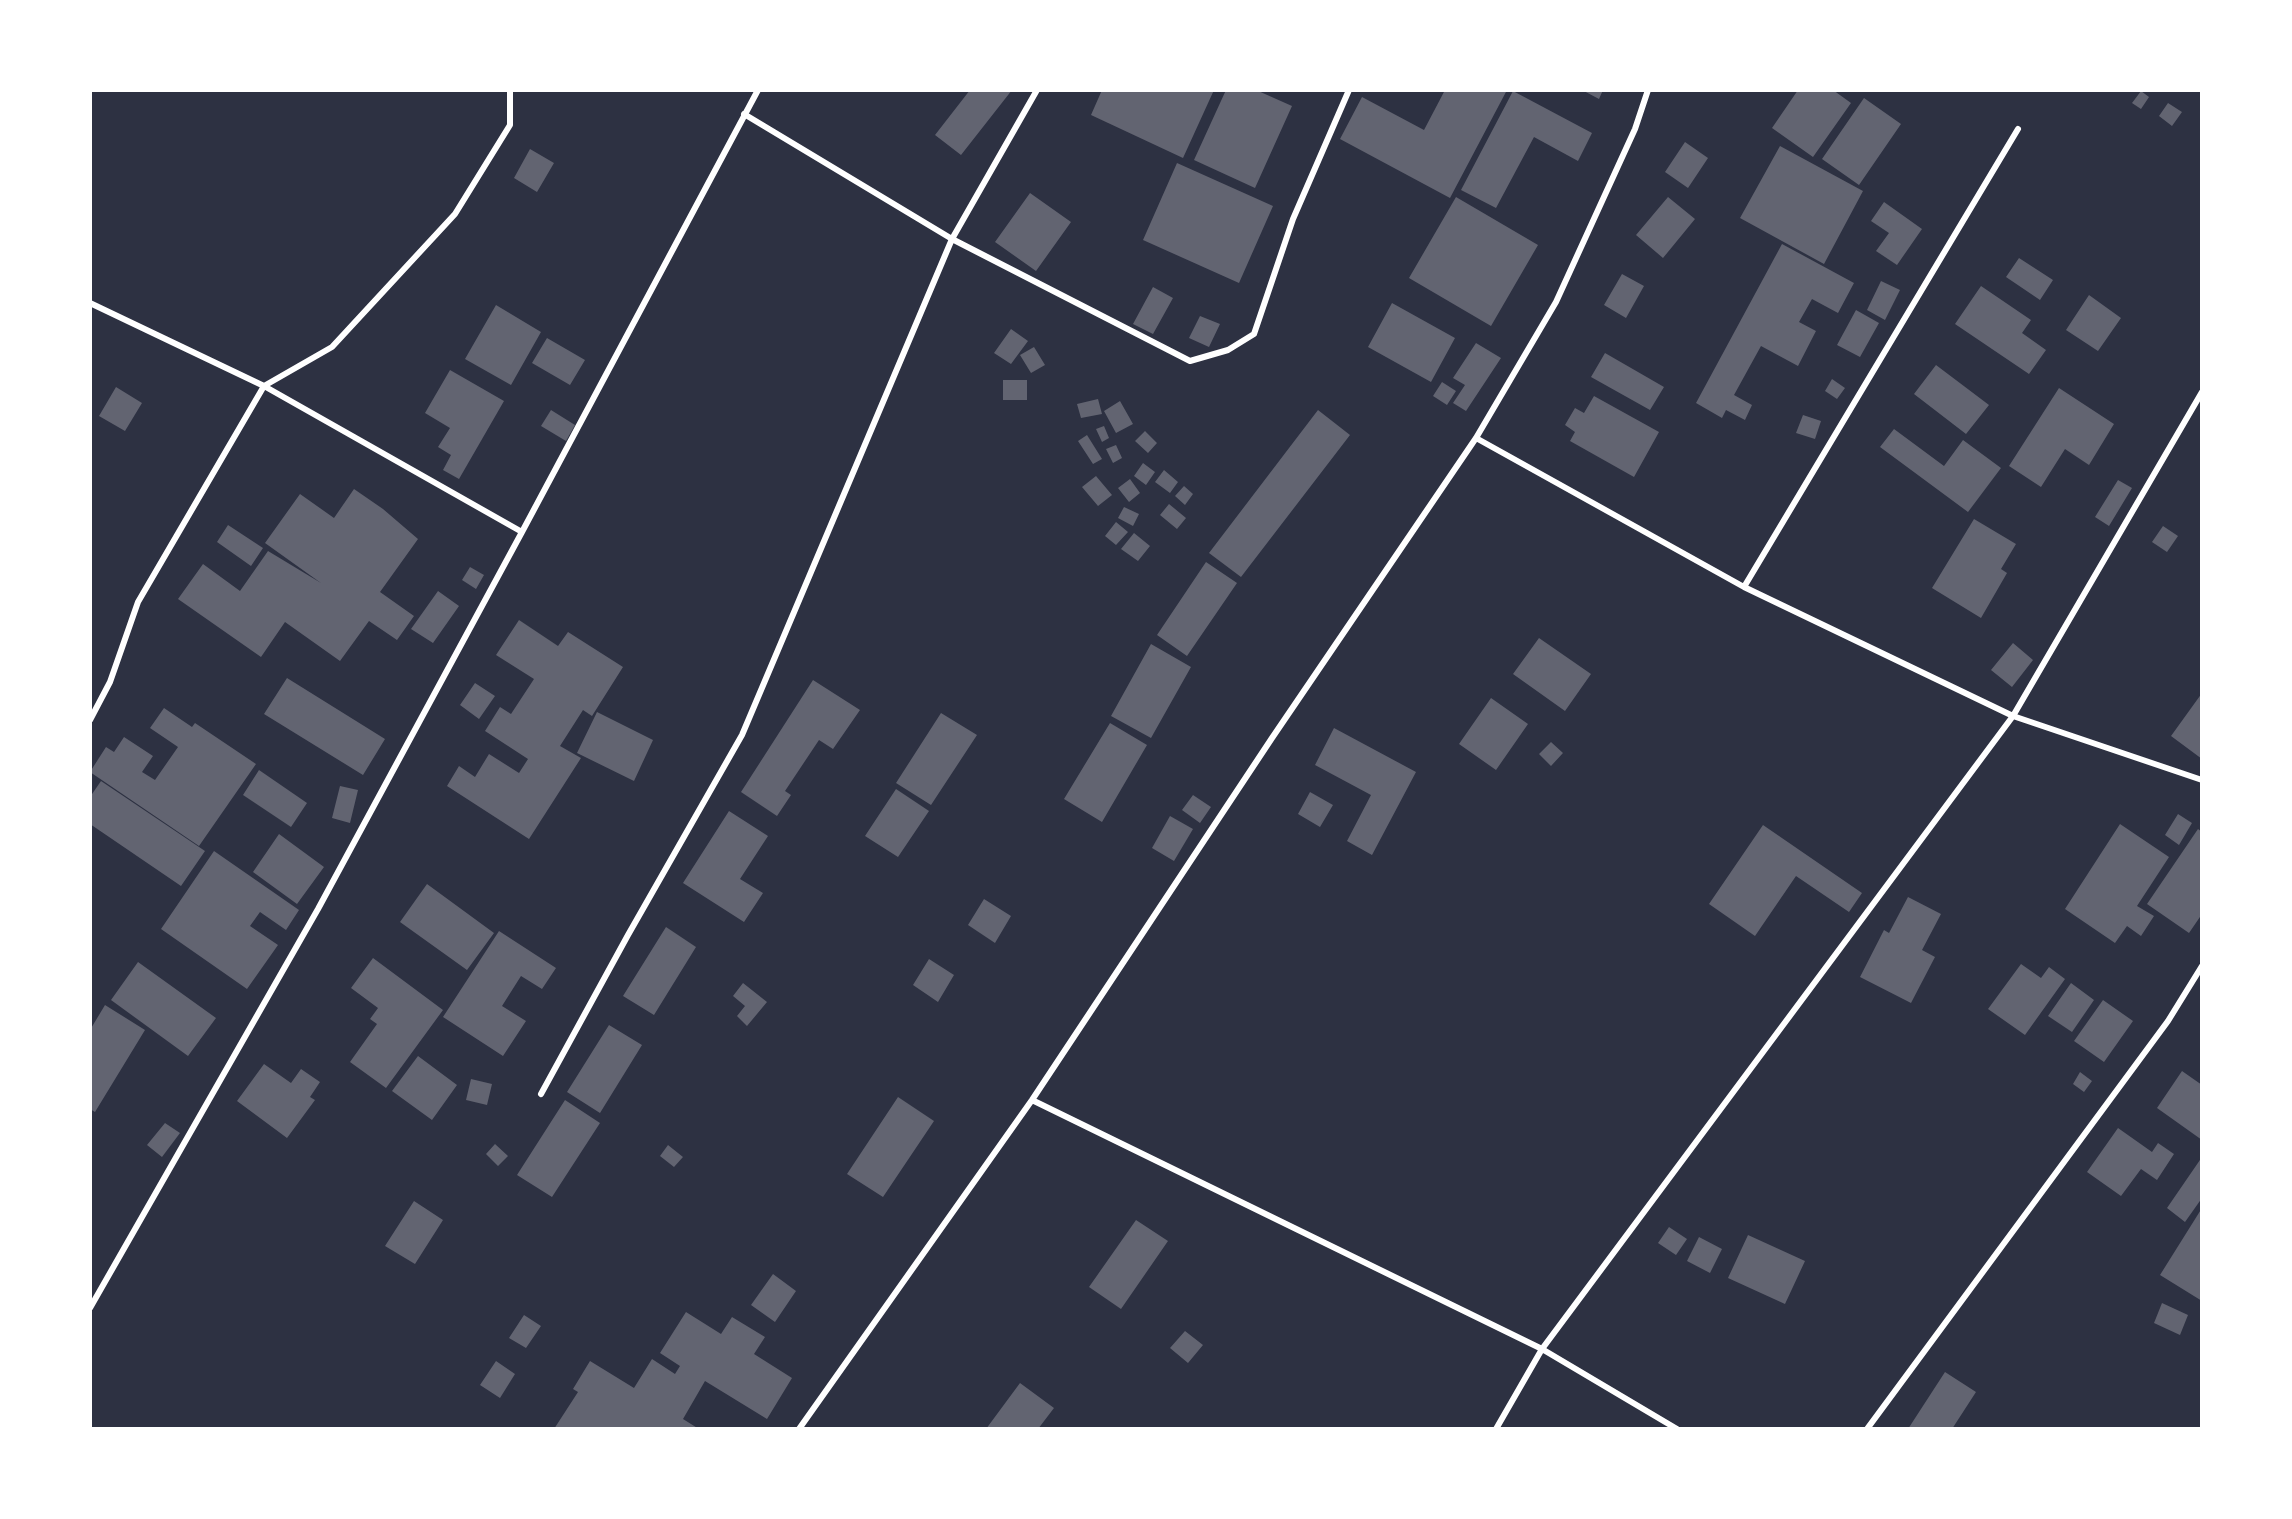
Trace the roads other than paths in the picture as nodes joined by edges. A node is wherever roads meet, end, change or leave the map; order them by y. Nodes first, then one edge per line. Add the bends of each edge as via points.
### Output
1 (510, 90) edge
2 (759, 90) edge
3 (1037, 90) edge
4 (1349, 90) edge
5 (1648, 90) edge
6 (744, 114) junction
7 (2018, 129) dead end
8 (952, 239) junction
9 (90, 303) edge
10 (264, 386) junction
11 (2202, 392) edge
12 (1476, 438) junction
13 (522, 532) junction
14 (1744, 587) junction
15 (2013, 716) junction
16 (90, 720) edge
17 (2202, 780) edge
18 (2202, 966) edge
19 (541, 1094) dead end
20 (1032, 1100) junction
21 (90, 1308) edge
22 (1542, 1349) junction
23 (799, 1429) edge
24 (1496, 1429) edge
25 (1677, 1429) edge
26 (1867, 1429) edge

1 - 10 street via 510,125 454,214 332,347
2 - 6 street
3 - 8 street
4 - 8 street via 1293,219 1254,334 1228,350 1190,361
5 - 12 street via 1635,129 1556,302
6 - 8 street
6 - 13 street
7 - 14 street
8 - 19 street via 742,735
9 - 10 street
10 - 13 street
10 - 16 street via 138,602 110,682
11 - 15 street
12 - 14 street
12 - 20 street
13 - 21 street via 318,909
14 - 15 street
15 - 17 street
15 - 22 street
18 - 26 street via 2161,1030
20 - 22 street
20 - 23 street
22 - 24 street
22 - 25 street

